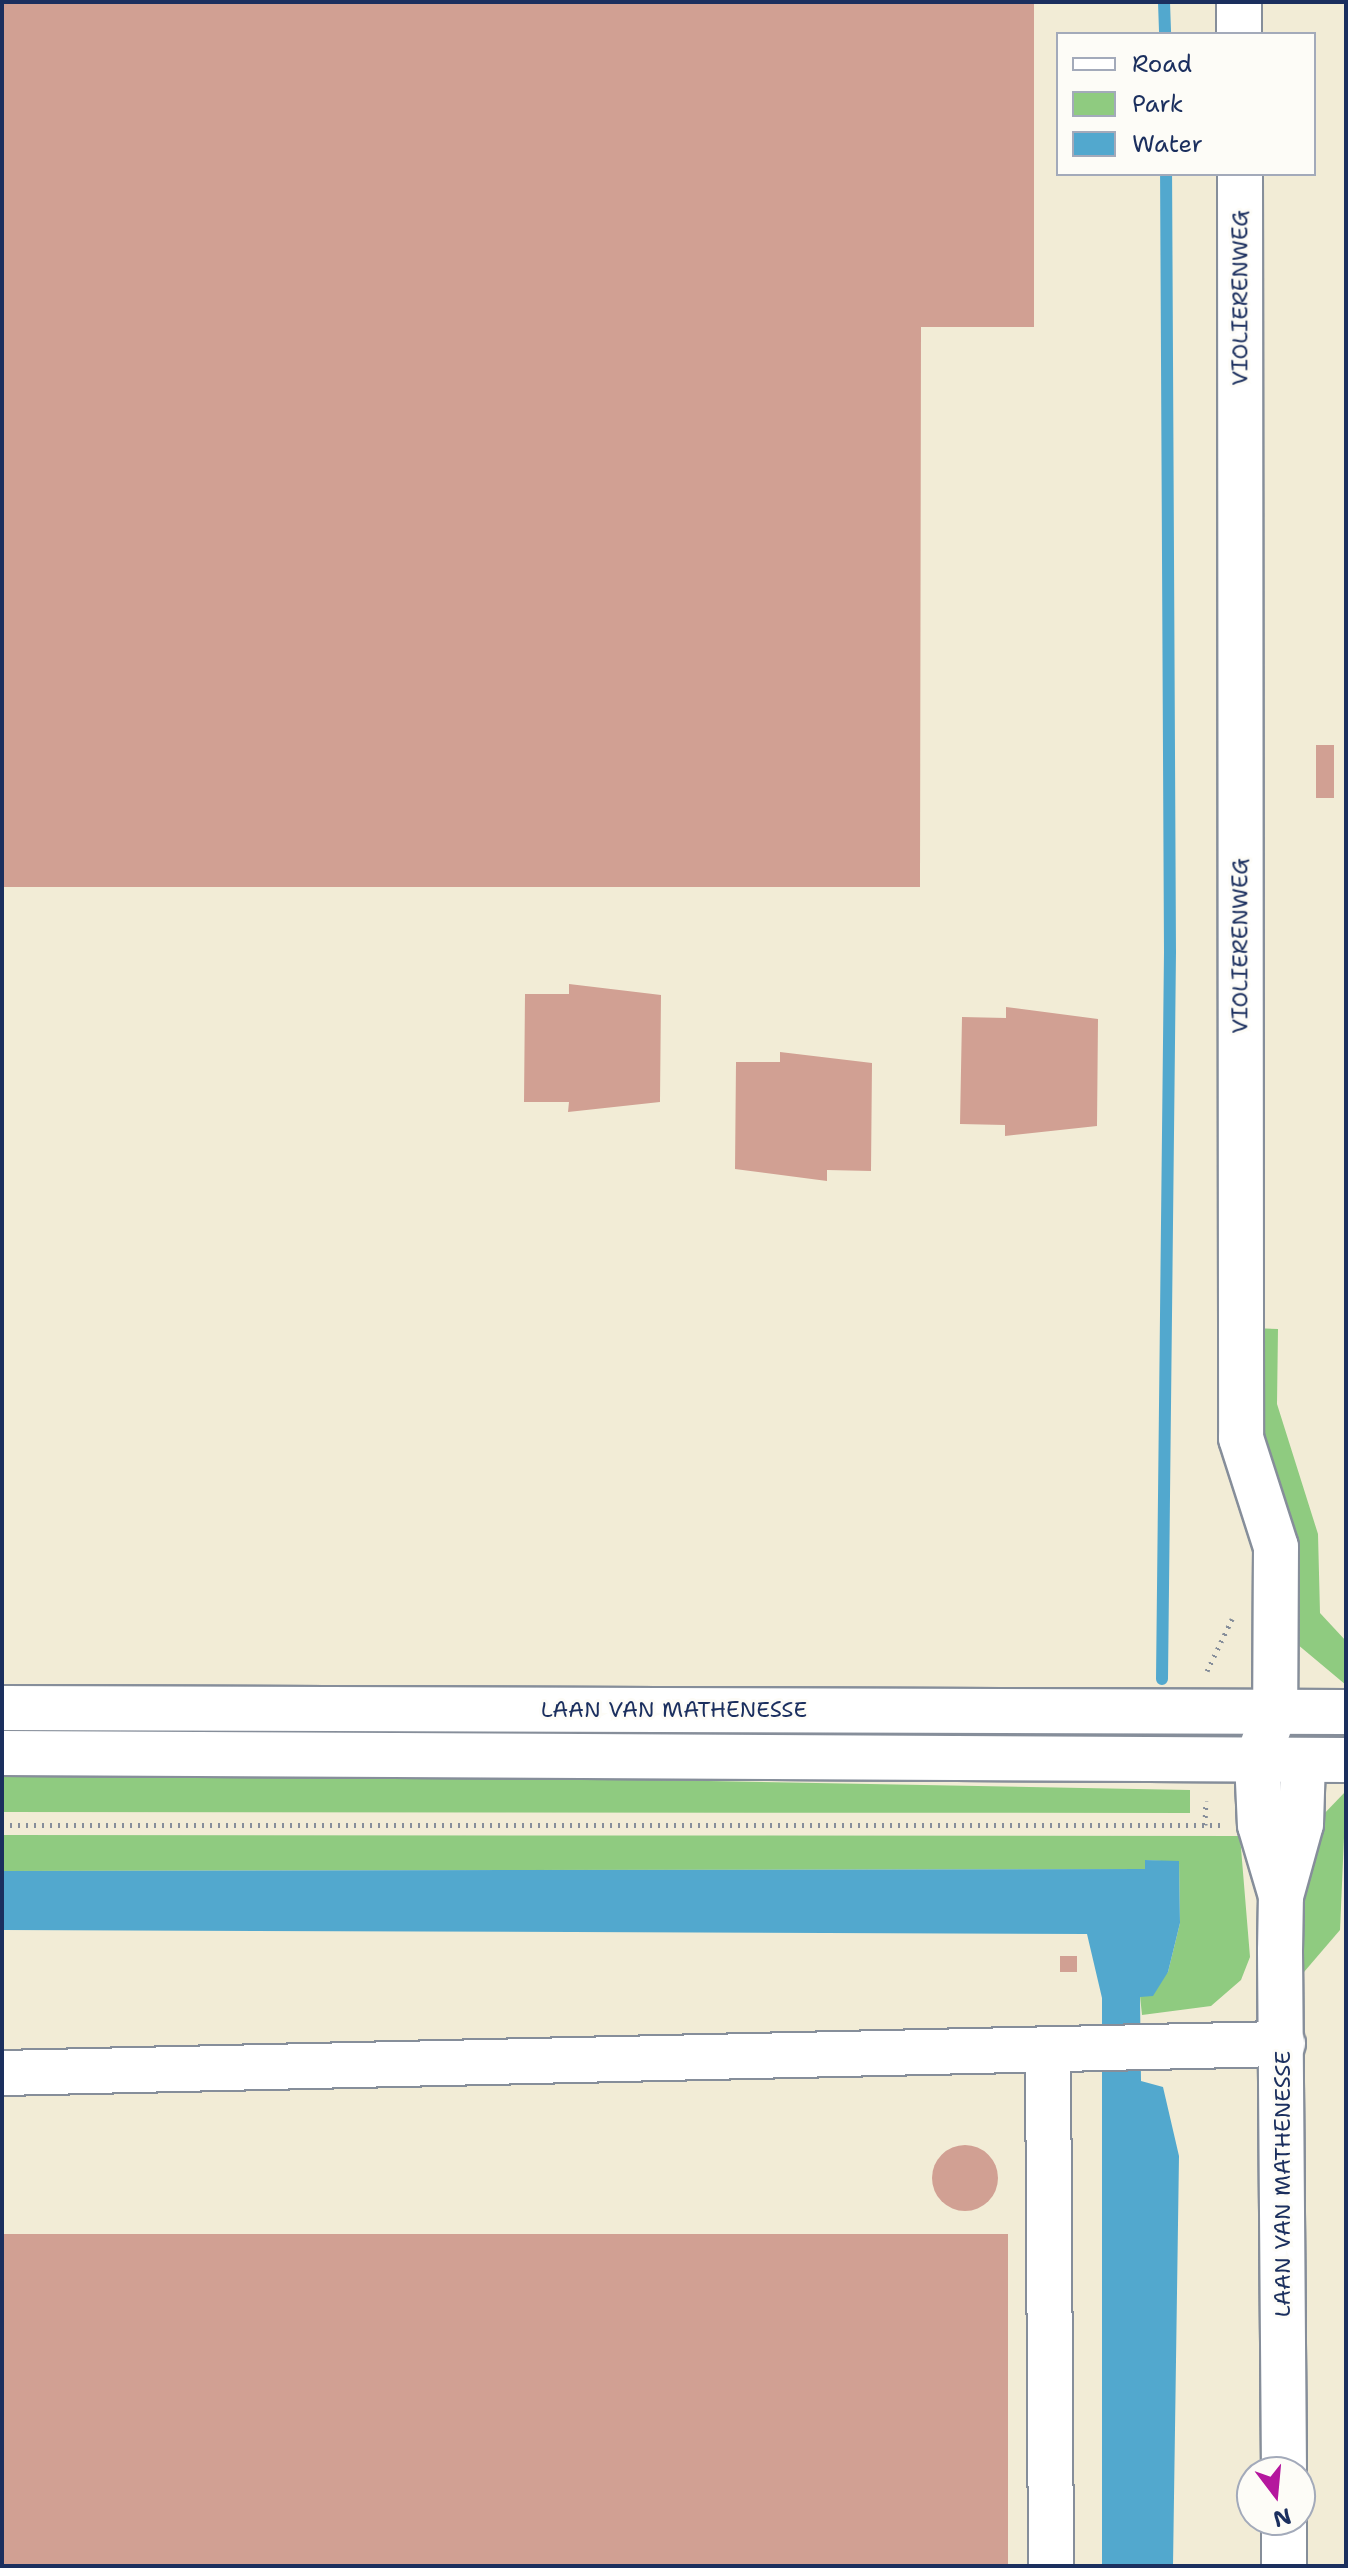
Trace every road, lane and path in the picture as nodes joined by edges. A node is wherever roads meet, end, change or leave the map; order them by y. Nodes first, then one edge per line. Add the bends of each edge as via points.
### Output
1 (1239, 2) edge
2 (1239, 32) edge
3 (1240, 176) edge
4 (2, 1708) edge
5 (1275, 1711) junction
6 (1346, 1712) edge
7 (2, 1753) edge
8 (1257, 1760) junction
9 (1346, 1760) edge
10 (1303, 1761) junction
11 (2, 1825) edge
12 (1260, 1825) junction
13 (1281, 1896) junction
14 (1283, 2044) junction
15 (1048, 2050) junction
16 (2, 2073) edge
17 (1284, 2456) edge
18 (1284, 2536) edge
19 (1051, 2566) edge
20 (1284, 2566) edge

1 - 2 street
3 - 5 street, VIOLIERENWEG via 1241,1438 1276,1547
4 - 5 street, LAAN VAN MATHENESSE
5 - 6 street, LAAN VAN MATHENESSE
5 - 8 street
5 - 10 street
7 - 8 street
8 - 10 street
8 - 12 street, LAAN VAN MATHENESSE
9 - 10 street
10 - 13 street, LAAN VAN MATHENESSE via 1301,1824
11 - 12 path
12 - 13 street, LAAN VAN MATHENESSE
13 - 14 street, LAAN VAN MATHENESSE
14 - 15 street
14 - 17 street, LAAN VAN MATHENESSE
15 - 16 street
15 - 19 street
18 - 20 street

